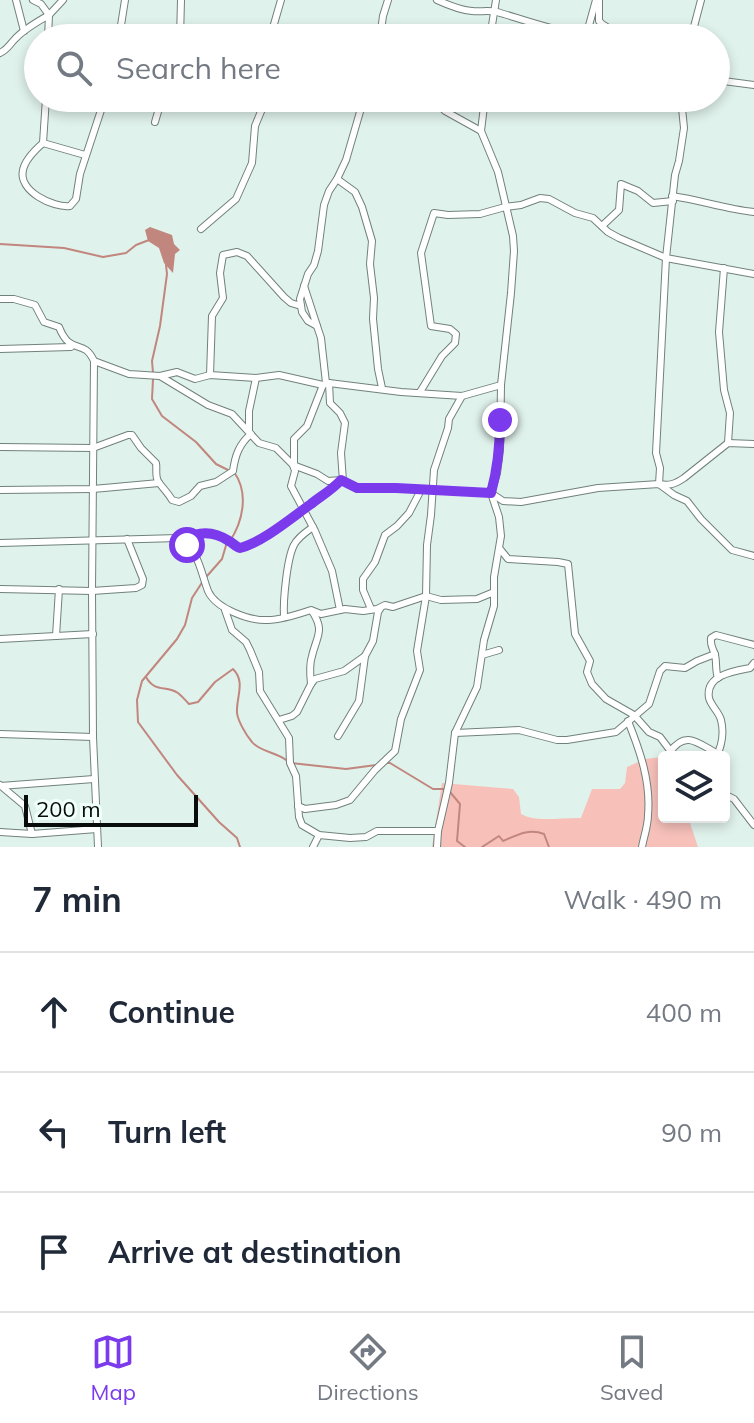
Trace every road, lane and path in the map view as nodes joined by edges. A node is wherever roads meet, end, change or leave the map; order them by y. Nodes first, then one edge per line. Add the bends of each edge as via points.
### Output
1 (33, 0) edge
2 (63, 0) edge
3 (125, 0) edge
4 (181, 0) edge
5 (281, 0) edge
6 (388, 0) edge
7 (437, 0) edge
8 (496, 0) edge
9 (598, 0) edge
10 (701, 0) edge
11 (42, 2) edge
12 (17, 3) edge
13 (495, 12) junction
14 (49, 15) junction
15 (35, 24) edge
16 (49, 24) edge
17 (121, 24) edge
18 (180, 24) edge
19 (274, 24) edge
20 (382, 24) edge
21 (493, 24) edge
22 (536, 24) edge
23 (592, 24) edge
24 (602, 24) edge
25 (695, 24) edge
26 (24, 31) joint
27 (0, 53) edge
28 (730, 82) edge
29 (754, 85) edge
30 (45, 112) edge
31 (100, 112) edge
32 (158, 112) edge
33 (260, 112) edge
34 (360, 112) edge
35 (447, 112) edge
36 (483, 112) edge
37 (682, 112) edge
38 (155, 122) dead end
39 (481, 131) junction
40 (43, 143) junction
41 (85, 155) junction
42 (337, 179) junction
43 (672, 199) junction
44 (505, 207) junction
45 (754, 212) edge
46 (602, 226) junction
47 (201, 229) dead end
48 (666, 258) junction
49 (724, 268) junction
50 (754, 274) edge
51 (304, 286) junction
52 (0, 299) edge
53 (301, 306) junction
54 (317, 326) junction
55 (82, 347) junction
56 (0, 349) edge
57 (94, 361) junction
58 (210, 375) junction
59 (160, 376) junction
60 (256, 378) junction
61 (326, 384) junction
62 (501, 385) junction
63 (382, 388) junction
64 (420, 392) junction
65 (462, 396) junction
66 (250, 432) junction
67 (728, 443) junction
68 (754, 444) edge
69 (0, 447) edge
70 (93, 448) junction
71 (294, 465) junction
72 (342, 481) junction
73 (159, 483) junction
74 (659, 484) junction
75 (93, 489) junction
76 (0, 490) edge
77 (421, 490) junction
78 (433, 490) junction
79 (448, 490) junction
80 (491, 493) junction
81 (432, 504) junction
82 (305, 509) junction
83 (313, 527) junction
84 (127, 539) junction
85 (92, 540) junction
86 (183, 540) junction
87 (0, 543) edge
88 (500, 549) junction
89 (754, 556) edge
90 (0, 589) edge
91 (59, 589) junction
92 (92, 591) junction
93 (494, 592) junction
94 (426, 596) junction
95 (385, 605) junction
96 (223, 606) junction
97 (371, 609) junction
98 (311, 610) junction
99 (340, 610) junction
100 (284, 616) junction
101 (93, 634) junction
102 (56, 636) junction
103 (0, 639) edge
104 (754, 645) edge
105 (499, 650) dead end
106 (715, 654) junction
107 (482, 655) junction
108 (365, 656) junction
109 (754, 663) edge
110 (718, 678) junction
111 (311, 684) junction
112 (631, 718) junction
113 (279, 720) junction
114 (455, 733) junction
115 (0, 734) edge
116 (338, 736) dead end
117 (93, 737) junction
118 (671, 751) edge
119 (674, 751) edge
120 (711, 751) edge
121 (718, 751) edge
122 (94, 779) junction
123 (0, 785) edge
124 (730, 797) edge
125 (298, 806) junction
126 (754, 825) edge
127 (97, 829) junction
128 (438, 831) junction
129 (0, 832) edge
130 (32, 834) junction
131 (319, 835) junction
132 (98, 847) edge
133 (313, 847) edge
134 (437, 847) edge
135 (642, 847) edge

1 - 11 street
2 - 14 street
3 - 17 street
4 - 18 street
5 - 19 street
6 - 20 street
7 - 13 street
8 - 13 street
9 - 23 street
9 - 24 street
10 - 25 street
11 - 12 street
11 - 14 street
12 - 26 street
13 - 21 street
13 - 22 street
14 - 15 street
14 - 16 street
26 - 27 street
28 - 29 street
30 - 40 street
31 - 41 street
32 - 38 street
33 - 47 street via 252,163 236,199
34 - 42 street
35 - 39 street
36 - 39 street
37 - 43 street
39 - 44 street via 495,162
40 - 41 street
40 - 41 street via 22,171 24,183 40,199 60,207 76,199
42 - 51 street via 324,205 318,251
42 - 63 street via 355,192 372,241 373,319
43 - 45 street
43 - 46 street via 653,203 621,184 619,210
43 - 48 street
44 - 46 street via 549,199
44 - 62 street via 514,259
44 - 64 street via 480,214 434,213 421,253 431,326 456,334
46 - 48 street
48 - 49 street
48 - 74 street
49 - 50 street
49 - 67 street via 719,332 730,413
51 - 53 street
51 - 54 street
52 - 55 street via 35,305 44,322 59,327 67,343
53 - 54 street
53 - 58 street via 284,297 247,256 223,255 223,298 212,316
54 - 61 street
55 - 56 street
55 - 57 street
57 - 59 street via 129,374
57 - 70 street
58 - 59 street
58 - 60 street
59 - 66 street via 232,414
60 - 61 street via 279,375
60 - 66 street
61 - 63 street
61 - 71 street via 307,426 294,439
61 - 72 street via 330,403 345,423
62 - 65 street
62 - 80 street via 500,450
63 - 64 street
64 - 65 street
65 - 78 street via 436,461
66 - 71 street
66 - 73 street via 233,471 200,486 183,501 172,500
67 - 68 street
67 - 74 street via 676,483
69 - 70 street
70 - 73 street via 132,435 156,463
70 - 75 street
71 - 72 street via 328,481
71 - 82 street via 291,486
72 - 77 street via 357,488
72 - 82 street
73 - 75 street
74 - 80 street via 521,502 503,501
74 - 89 street via 687,501 732,550
75 - 76 street
75 - 85 street
77 - 78 street
77 - 97 street via 409,513 385,535 363,579
78 - 79 street
78 - 81 street
79 - 80 street
79 - 81 street
80 - 88 street via 499,517
81 - 94 street
82 - 83 street
82 - 86 street via 246,547 209,533
83 - 99 street via 332,571
83 - 100 street via 292,550
84 - 85 street
84 - 86 street
84 - 92 street via 142,585
85 - 87 street
85 - 92 street
86 - 96 street via 197,558 209,593
88 - 93 street
88 - 112 street via 508,559 568,564 575,634 590,661 587,672 606,699
90 - 91 street
91 - 92 street
91 - 102 street
92 - 101 street
93 - 94 street via 477,599
93 - 107 street
94 - 95 street
94 - 125 street via 417,651 420,670 395,751 350,800
95 - 97 street
95 - 108 street
96 - 100 street via 230,613 265,620
96 - 113 street via 232,630 250,650 260,691
97 - 99 street
98 - 99 street
98 - 100 street
98 - 111 street via 320,629
101 - 102 street
101 - 117 street
102 - 103 street
104 - 106 street via 716,635 710,643
105 - 107 street
106 - 110 street
106 - 112 street via 685,668 665,666 649,704
107 - 114 street via 477,687
108 - 111 street
108 - 116 street via 359,701
109 - 110 street
110 - 121 street via 709,690 709,701 721,717
111 - 113 street via 297,712
112 - 114 street via 616,732 567,740 519,730
112 - 118 street
112 - 135 street via 647,786
113 - 125 street via 289,738
114 - 128 street
115 - 117 street
117 - 122 street
119 - 120 street via 677,743 688,740
122 - 123 street
122 - 127 street
123 - 130 street via 25,806
124 - 126 street
125 - 131 street via 302,825
127 - 130 street
127 - 132 street
128 - 131 street via 382,831 350,838
128 - 134 street
129 - 130 street
131 - 133 street

